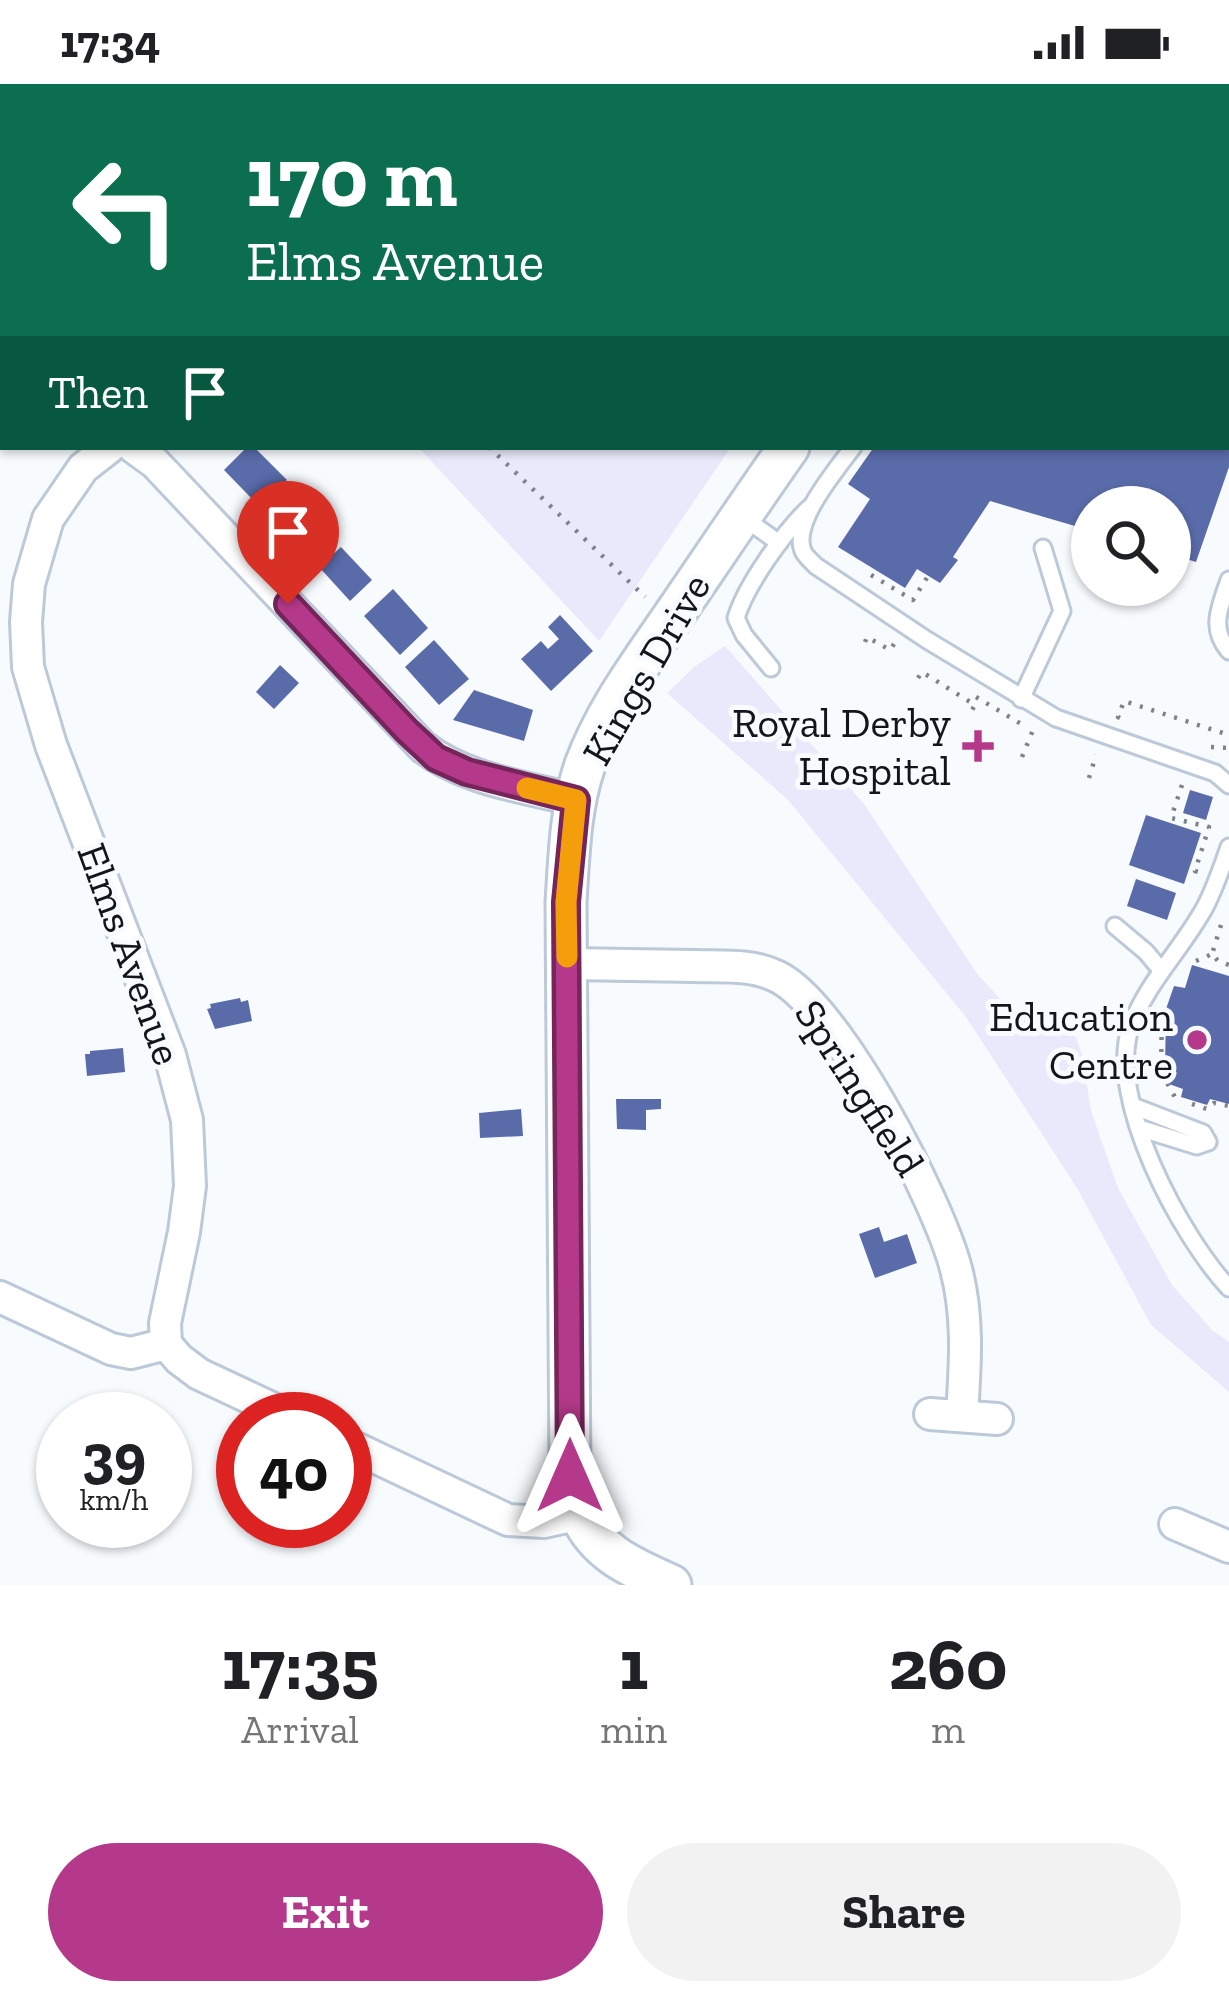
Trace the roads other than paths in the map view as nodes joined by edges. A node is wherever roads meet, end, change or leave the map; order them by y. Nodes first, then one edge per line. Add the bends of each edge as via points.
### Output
1 (106, 450) edge
2 (137, 450) edge
3 (787, 450) edge
4 (852, 450) edge
5 (809, 508) junction
6 (740, 515) junction
7 (779, 543) junction
8 (1043, 548) dead end
9 (1229, 580) edge
10 (1229, 651) edge
11 (771, 668) dead end
12 (1021, 699) junction
13 (1229, 785) edge
14 (576, 800) junction
15 (1229, 847) edge
16 (1114, 926) dead end
17 (567, 964) junction
18 (1161, 970) junction
19 (1133, 1106) junction
20 (1139, 1128) junction
21 (1229, 1288) edge
22 (0, 1297) edge
23 (166, 1344) junction
24 (237, 1392) edge
25 (930, 1414) dead end
26 (962, 1415) junction
27 (998, 1420) dead end
28 (372, 1456) edge
29 (580, 1514) junction
30 (1174, 1524) dead end
31 (1229, 1546) edge
32 (671, 1585) edge

1 - 23 street, Elms Avenue via 83,468 48,519 29,584 28,667 187,1120 190,1186
2 - 14 street via 436,758
3 - 6 street, Kings Drive
4 - 5 lane
5 - 7 lane
5 - 12 lane via 802,544 816,566
6 - 7 lane
6 - 14 street, Kings Drive via 607,718
7 - 11 lane via 736,618
8 - 12 lane via 1062,611
9 - 10 lane via 1216,620
12 - 13 lane
14 - 17 street, Kings Drive
15 - 18 lane via 1204,910
16 - 18 lane
17 - 26 street, Springfield via 748,968 777,976 812,1004 908,1154 950,1250 965,1330
17 - 29 street, Kings Drive via 570,1476
18 - 19 lane via 1125,1052
19 - 20 lane
19 - 20 lane via 1208,1142 1197,1146
20 - 21 lane via 1186,1229
22 - 23 street via 111,1349
23 - 24 street via 199,1374
25 - 26 street
26 - 27 street
28 - 29 street via 508,1520
29 - 32 street via 600,1547
30 - 31 street

